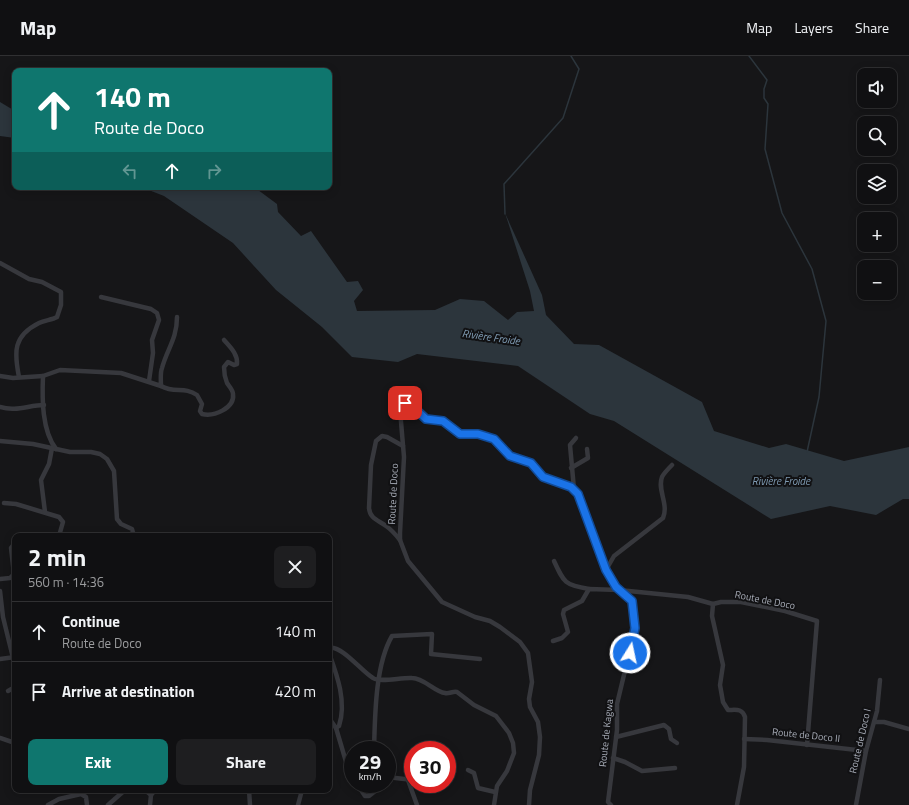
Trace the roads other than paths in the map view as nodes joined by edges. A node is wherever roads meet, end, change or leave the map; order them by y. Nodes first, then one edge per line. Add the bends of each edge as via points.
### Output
1 (0, 263) edge
2 (101, 297) dead end
3 (177, 317) dead end
4 (224, 340) dead end
5 (0, 376) edge
6 (43, 376) junction
7 (19, 377) junction
8 (149, 381) junction
9 (161, 386) junction
10 (44, 405) junction
11 (0, 407) edge
12 (576, 438) dead end
13 (0, 442) edge
14 (403, 446) junction
15 (53, 448) junction
16 (586, 449) dead end
17 (672, 465) dead end
18 (571, 468) junction
19 (574, 489) junction
20 (4, 503) dead end
21 (45, 512) junction
22 (60, 533) edge
23 (133, 533) edge
24 (400, 540) junction
25 (554, 561) dead end
26 (606, 570) junction
27 (12, 576) edge
28 (0, 579) edge
29 (589, 589) junction
30 (619, 590) junction
31 (0, 591) edge
32 (713, 604) junction
33 (553, 641) dead end
34 (332, 647) edge
35 (12, 653) edge
36 (12, 657) edge
37 (480, 659) dead end
38 (0, 660) edge
39 (332, 662) edge
40 (880, 680) dead end
41 (379, 681) junction
42 (12, 689) edge
43 (8, 690) dead end
44 (332, 722) edge
45 (874, 722) junction
46 (336, 728) junction
47 (909, 729) edge
48 (616, 737) junction
49 (0, 738) edge
50 (744, 739) junction
51 (12, 741) edge
52 (375, 741) edge
53 (676, 743) dead end
54 (807, 744) junction
55 (866, 751) junction
56 (344, 758) edge
57 (613, 758) junction
58 (675, 768) dead end
59 (468, 770) dead end
60 (496, 792) junction
61 (77, 793) edge
62 (81, 793) edge
63 (122, 793) edge
64 (149, 793) edge
65 (250, 793) edge
66 (301, 793) edge
67 (363, 793) edge
68 (373, 793) edge
69 (414, 793) edge
70 (152, 795) joint
71 (48, 805) edge
72 (87, 805) edge
73 (108, 805) edge
74 (150, 805) edge
75 (250, 805) edge
76 (298, 805) edge
77 (417, 805) edge
78 (494, 805) edge
79 (529, 805) edge
80 (611, 805) edge
81 (737, 805) edge
82 (856, 805) edge

1 - 7 street via 61,292 61,305 57,317 38,323 19,339 15,353
2 - 8 street via 156,312 159,320 152,340
3 - 9 street via 175,334 162,368
4 - 9 street via 235,353 237,360 237,364 228,362 224,367 226,382 234,392 224,411 207,416 200,412 202,404 197,394 183,390 169,391
5 - 7 street
6 - 7 street
6 - 8 street via 60,370 121,373
6 - 10 street
8 - 9 street
10 - 11 street via 32,405 18,410
10 - 15 street via 48,435
12 - 18 street via 570,445
13 - 15 street
14 - 19 street, Route de Doco via 400,407 408,403 426,419 443,421 460,434 478,434 494,439 510,456 531,463 543,477
14 - 24 street, Route de Doco
14 - 24 street via 382,436 376,441 371,465 369,508 374,519 387,526
15 - 21 street via 41,480
15 - 23 street via 70,452 91,452 107,459 114,471 117,519 132,529
16 - 18 street via 588,458
17 - 26 street via 662,476 660,483 666,506 664,518 614,556
18 - 19 street
19 - 26 street
20 - 21 street
21 - 22 street via 62,519
24 - 79 street, Route de Doco via 408,561 442,602 475,617 490,620 520,642 528,653 532,682 528,699 538,722 540,737
25 - 29 street via 563,580 569,585
26 - 30 street, Route de Kagwa
27 - 28 street
29 - 30 street
29 - 33 street via 582,601 564,610 568,632 562,638
30 - 32 street via 688,597
30 - 48 street, Route de Kagwa via 632,601 635,628 617,704
31 - 35 street
32 - 50 street via 712,616 723,665 720,685 723,702 728,710 744,712
32 - 54 street, Route de Doco via 741,602 817,621
34 - 41 street via 349,657 372,678
36 - 38 street
37 - 41 street via 431,654 432,634 392,636 387,645
39 - 46 street via 340,687 341,701 340,722
40 - 45 street, Route de Doco I
41 - 52 street
41 - 60 street via 398,677 414,678 445,693 457,692 474,706 496,716 509,733 514,753
42 - 43 street
44 - 46 street
45 - 47 street
45 - 55 street, Route de Doco I
46 - 56 street
48 - 53 street via 664,725
48 - 57 street, Route de Kagwa
49 - 51 street
50 - 54 street, Route de Doco II
50 - 81 street via 744,767
54 - 55 street, Route de Doco II
55 - 82 street, Route de Doco I
57 - 58 street via 645,771
57 - 80 street, Route de Kagwa via 608,802
59 - 60 street via 474,773 478,788
60 - 78 street
61 - 71 street
62 - 72 street via 86,797
63 - 73 street
64 - 70 street
65 - 75 street
66 - 76 street
67 - 68 street via 369,796
69 - 77 street
70 - 74 street

